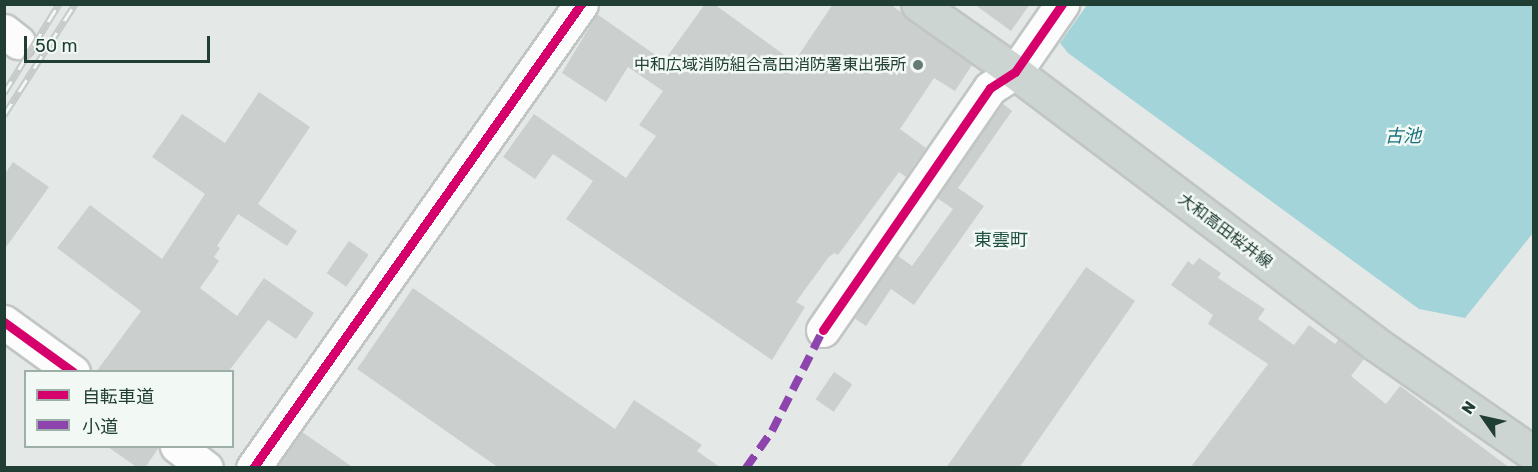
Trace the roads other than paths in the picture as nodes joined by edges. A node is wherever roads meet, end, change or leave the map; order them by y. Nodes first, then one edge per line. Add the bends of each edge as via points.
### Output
1 (581, 4) edge
2 (918, 4) edge
3 (1062, 4) edge
4 (1015, 72) junction
5 (4, 322) edge
6 (824, 330) dead end
7 (70, 370) edge
8 (178, 448) edge
9 (1533, 454) edge
10 (206, 468) edge
11 (252, 468) edge

1 - 11 street
2 - 4 main road, 大和高田桜井線
3 - 4 street
4 - 6 street via 990,88
4 - 9 main road, 大和高田桜井線 via 1373,342
5 - 7 street
8 - 10 street

